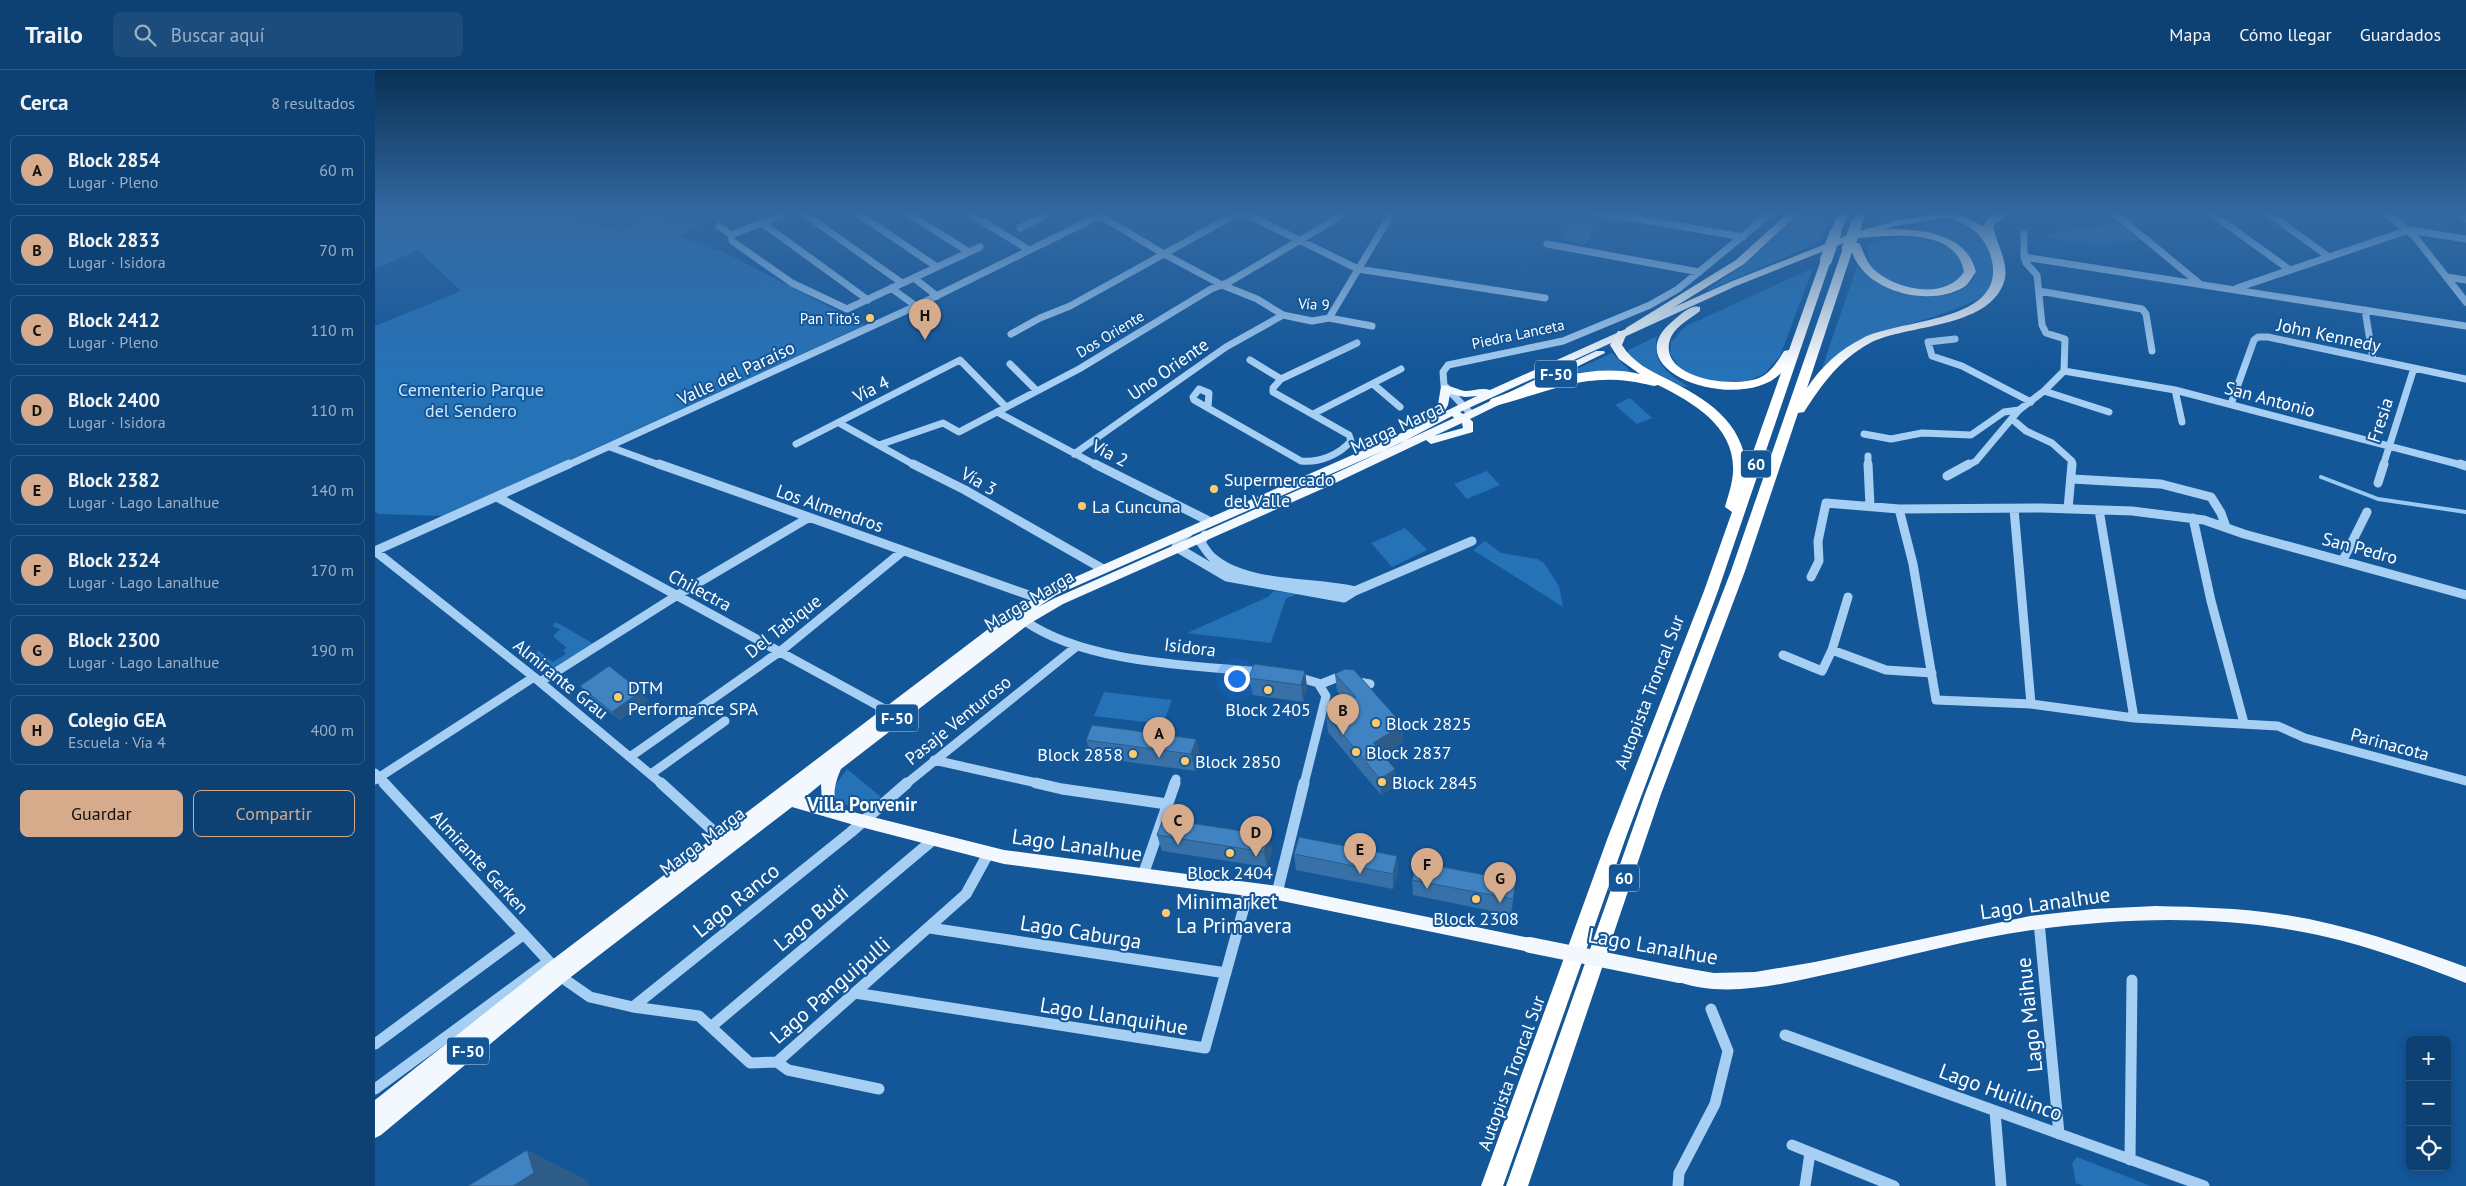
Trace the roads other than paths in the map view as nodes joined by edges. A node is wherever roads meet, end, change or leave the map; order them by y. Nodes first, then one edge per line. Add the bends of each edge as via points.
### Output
1 (766, 265) edge
2 (822, 265) edge
3 (876, 265) edge
4 (934, 265) edge
5 (941, 265) edge
6 (999, 265) edge
7 (1144, 265) edge
8 (1185, 265) edge
9 (1255, 265) edge
10 (1349, 265) edge
11 (1359, 265) edge
12 (1661, 265) edge
13 (1708, 265) edge
14 (1735, 265) edge
15 (1783, 265) edge
16 (1789, 265) edge
17 (1824, 265) edge
18 (1845, 265) edge
19 (1862, 265) edge
20 (1968, 265) edge
21 (1998, 265) edge
22 (2028, 265) edge
23 (2077, 265) edge
24 (2177, 265) edge
25 (2283, 265) edge
26 (2305, 265) edge
27 (2437, 265) edge
28 (937, 267) junction
29 (1357, 269) junction
30 (2290, 270) junction
31 (1699, 272) junction
32 (2447, 277) junction
33 (914, 278) junction
34 (2466, 280) edge
35 (902, 284) junction
36 (2200, 284) junction
37 (1222, 285) junction
38 (891, 288) junction
39 (2234, 289) junction
40 (2039, 291) junction
41 (937, 296) junction
42 (1545, 298) dead end
43 (868, 300) junction
44 (2466, 302) edge
45 (916, 306) junction
46 (847, 309) joint
47 (1696, 309) junction
48 (2365, 310) junction
49 (1283, 315) junction
50 (1329, 318) junction
51 (1372, 326) dead end
52 (2466, 326) edge
53 (1011, 334) dead end
54 (1799, 336) junction
55 (1623, 337) junction
56 (1955, 339) dead end
57 (1357, 343) dead end
58 (2152, 351) dead end
59 (2373, 359) junction
60 (1250, 360) dead end
61 (1010, 364) dead end
62 (2414, 368) junction
63 (1401, 370) dead end
64 (2064, 371) junction
65 (1281, 379) junction
66 (2466, 379) edge
67 (1373, 384) junction
68 (1505, 387) junction
69 (1446, 389) junction
70 (2175, 390) junction
71 (1037, 391) junction
72 (2044, 392) junction
73 (1685, 393) junction
74 (1495, 402) junction
75 (2031, 402) junction
76 (2231, 404) junction
77 (1006, 407) junction
78 (1208, 407) dead end
79 (1400, 407) dead end
80 (2019, 410) junction
81 (997, 412) junction
82 (1466, 412) junction
83 (2109, 412) dead end
84 (1313, 414) junction
85 (2011, 419) junction
86 (2182, 422) dead end
87 (839, 423) junction
88 (1864, 434) dead end
89 (1395, 441) junction
90 (1781, 443) junction
91 (795, 444) dead end
92 (879, 445) junction
93 (610, 446) junction
94 (2388, 447) junction
95 (1074, 454) junction
96 (1868, 456) dead end
97 (1313, 462) junction
98 (2466, 466) edge
99 (1321, 472) junction
100 (1947, 476) dead end
101 (2072, 479) junction
102 (2378, 483) dead end
103 (497, 498) junction
104 (1870, 506) junction
105 (1899, 509) junction
106 (2013, 509) junction
107 (2069, 509) junction
108 (2099, 510) junction
109 (2367, 512) dead end
110 (808, 518) junction
111 (2193, 518) junction
112 (1205, 527) junction
113 (2226, 528) junction
114 (1472, 541) dead end
115 (1176, 548) junction
116 (375, 551) edge
117 (903, 551) junction
118 (2343, 560) junction
119 (1103, 569) junction
120 (1811, 577) dead end
121 (1355, 591) junction
122 (1711, 591) junction
123 (2466, 595) edge
124 (676, 596) junction
125 (1848, 597) dead end
126 (1040, 599) junction
127 (1025, 621) junction
128 (1077, 646) junction
129 (782, 650) junction
130 (1832, 650) junction
131 (1783, 655) dead end
132 (1932, 673) junction
133 (537, 679) junction
134 (1321, 684) junction
135 (1370, 684) dead end
136 (2031, 704) junction
137 (888, 711) junction
138 (2134, 718) junction
139 (725, 721) dead end
140 (2244, 723) junction
141 (630, 757) junction
142 (934, 760) junction
143 (837, 764) junction
144 (651, 774) junction
145 (377, 777) edge
146 (1176, 780) dead end
147 (2466, 781) edge
148 (783, 798) junction
149 (1167, 804) junction
150 (832, 812) junction
151 (861, 821) junction
152 (750, 830) junction
153 (722, 839) junction
154 (934, 839) junction
155 (988, 854) junction
156 (697, 870) junction
157 (1143, 875) junction
158 (1249, 889) junction
159 (1277, 893) junction
160 (2039, 922) junction
161 (930, 928) junction
162 (524, 934) junction
163 (554, 968) junction
164 (1226, 973) junction
165 (2466, 975) edge
166 (2132, 980) dead end
167 (855, 993) junction
168 (633, 1007) junction
169 (1711, 1009) dead end
170 (712, 1026) junction
171 (1785, 1035) dead end
172 (375, 1044) edge
173 (777, 1062) junction
174 (375, 1089) edge
175 (879, 1089) dead end
176 (375, 1111) edge
177 (1995, 1111) junction
178 (375, 1129) edge
179 (2059, 1134) junction
180 (1792, 1145) dead end
181 (1810, 1153) junction
182 (2130, 1160) junction
183 (1492, 1186) edge
184 (1517, 1186) edge
185 (1678, 1186) edge
186 (1805, 1186) edge
187 (1894, 1186) edge
188 (2001, 1186) edge
189 (2204, 1186) edge

1 - 46 street via 792,283
2 - 43 street
3 - 35 street
4 - 28 street
5 - 28 street
6 - 41 street, Valle del Paraíso
7 - 53 street
8 - 37 street, Vía 9
9 - 37 street, Dos Oriente
10 - 29 street
11 - 29 street
12 - 31 street
13 - 31 street, Piedra Lanceta
14 - 55 highway
15 - 55 main road, Marga Marga / F-50 via 1733,284
16 - 47 main road, Marga Marga / F-50
17 - 54 highway, Autopista Troncal Sur / 60, bridge
18 - 90 highway, 60
19 - 20 highway via 1877,279 1918,292 1943,291 1962,284 1970,272
21 - 90 highway via 1997,286 1987,301 1965,313 1881,334 1837,359 1805,399
22 - 40 street via 2037,275
23 - 36 street
24 - 36 street
25 - 30 street
26 - 30 street
27 - 32 street
28 - 33 street
29 - 42 street
29 - 50 street
30 - 39 street
31 - 69 street, Piedra Lanceta via 1650,305 1589,332 1543,346 1448,365 1442,370 1441,377
32 - 34 street
32 - 44 street
33 - 35 street
33 - 41 street
35 - 38 street
36 - 39 street
37 - 49 street, Vía 9 via 1257,299
37 - 71 street, Dos Oriente
38 - 43 street
38 - 45 street
39 - 48 street
40 - 58 street via 2141,309 2146,314
40 - 64 street via 2042,325 2046,333 2065,339
41 - 45 street, Valle del Paraíso
43 - 46 street
45 - 93 street, Valle del Paraíso
47 - 54 highway via 1666,334 1663,349 1666,359 1675,369 1703,384 1737,388 1766,379 1782,363
47 - 55 main road, Marga Marga / F-50
48 - 52 street
48 - 59 street
49 - 50 street, Vía 9 via 1312,320
49 - 95 street, Uno Oriente via 1226,347
50 - 51 street, Vía 9
54 - 122 highway, Autopista Troncal Sur / 60
55 - 68 main road, Marga Marga / F-50
55 - 73 highway via 1621,353 1636,366
55 - 74 main road, Marga Marga / F-50
56 - 75 street via 1928,342 1932,356 1962,366
57 - 65 street
59 - 62 street, John Kennedy
59 - 76 street, John Kennedy via 2258,337 2254,340
60 - 65 street
61 - 71 street
62 - 66 street, John Kennedy
62 - 94 street, Fresia
63 - 67 street
64 - 70 street, San Antonio
64 - 72 street
65 - 84 street via 1273,392
67 - 79 street
67 - 84 street
68 - 69 main road via 1472,394
68 - 82 main road, Marga Marga / F-50
69 - 82 street
69 - 89 main road via 1441,411
70 - 76 street, San Antonio
70 - 86 street
71 - 77 street, Dos Oriente
72 - 75 street
72 - 83 street
73 - 74 highway via 1632,376 1575,376
73 - 122 highway via 1710,410 1723,424 1734,441 1740,460 1739,479
74 - 82 main road, Marga Marga / F-50
75 - 80 street
76 - 94 street, San Antonio
77 - 81 street, Dos Oriente
77 - 87 street, Vía 4 via 960,360
78 - 97 street via 1301,461
80 - 85 street
80 - 88 street via 2004,412 1971,435 1922,433 1891,438
81 - 92 street, Dos Oriente via 959,432 943,423
81 - 95 street, Vía 2
82 - 89 main road, Marga Marga / F-50 via 1452,412
82 - 112 main road, Marga Marga / F-50 via 1470,427 1465,432 1406,445
84 - 97 street via 1349,435 1351,441
85 - 100 street via 1976,461
85 - 101 street via 2026,431 2052,443 2072,461
87 - 91 street, Vía 4
87 - 92 street, Vía 3
89 - 99 main road, Marga Marga / F-50
90 - 184 highway, 60 via 1737,572 1653,794
92 - 119 street, Vía 3
93 - 103 street, Valle del Paraíso
93 - 110 street, Los Almendros
94 - 98 street, San Antonio
94 - 102 street, Fresia
95 - 112 street, Vía 2
96 - 104 street
97 - 99 street
99 - 112 main road, Marga Marga / F-50
101 - 107 street
101 - 113 street via 2161,484 2211,497
103 - 116 street, Valle del Paraíso
103 - 124 street, Chilectra
104 - 105 street, San Pedro
104 - 120 street, San Pedro via 1827,504 1818,541 1819,561
105 - 106 street, San Pedro
105 - 132 street via 1913,564
106 - 107 street, San Pedro
106 - 136 street
107 - 108 street, San Pedro
108 - 111 street, San Pedro
108 - 138 street
109 - 118 street
110 - 117 street, Los Almendros
110 - 124 street
111 - 113 street, San Pedro
111 - 140 street via 2211,601
112 - 115 main road, Marga Marga / F-50
112 - 119 main road, Marga Marga / F-50
112 - 121 street via 1201,543 1206,554 1228,569
113 - 118 street, San Pedro
114 - 121 street
115 - 121 street via 1215,571 1240,581 1344,598
115 - 127 main road, Marga Marga / F-50 via 1059,601
116 - 133 street, Almirante Grau
117 - 126 street, Los Almendros
117 - 129 street, Del Tabique
118 - 123 street, San Pedro
119 - 126 main road, Marga Marga / F-50
122 - 183 highway, Autopista Troncal Sur / 60 via 1617,837
124 - 129 street, Chilectra
124 - 133 street
125 - 130 street
126 - 127 main road via 1025,615
126 - 137 main road, Marga Marga / F-50
127 - 128 street, Isidora via 1042,635
127 - 143 main road, Marga Marga / F-50
128 - 134 street, Isidora via 1111,654 1310,678
128 - 142 street, Pasaje Venturoso
129 - 137 street, Chilectra
129 - 141 street, Del Tabique
130 - 131 street via 1822,671
130 - 132 street via 1886,670
132 - 136 street, Parinacota via 1936,700
133 - 141 street, Almirante Grau
133 - 145 street
134 - 135 street via 1336,678
134 - 159 street via 1325,696
136 - 138 street, Parinacota
137 - 148 main road, Marga Marga / F-50
138 - 140 street, Parinacota
139 - 144 street
140 - 147 street, Parinacota via 2278,726 2305,738
141 - 144 street, Almirante Grau
142 - 149 street via 1061,789
142 - 151 street, Pasaje Venturoso
143 - 148 main road, Marga Marga / F-50
143 - 150 main road via 827,786 826,798
144 - 153 street, Almirante Grau
145 - 162 street, Almirante Gerken
146 - 149 street
148 - 150 main road, Lago Lanalhue
148 - 152 main road, Marga Marga / F-50
148 - 153 main road, Marga Marga / F-50
149 - 157 street
150 - 151 main road, Lago Lanalhue
151 - 154 main road, Lago Lanalhue
151 - 168 street, Lago Ranco
152 - 153 street
152 - 156 main road, Marga Marga / F-50
153 - 156 street
153 - 163 main road, Marga Marga / F-50
154 - 155 main road, Lago Lanalhue
154 - 170 street, Lago Budi
155 - 157 main road, Lago Lanalhue
155 - 161 street, Lago Panguipulli via 966,894
156 - 163 main road, Marga Marga / F-50
157 - 158 main road, Lago Lanalhue
158 - 159 main road, Lago Lanalhue
158 - 164 street, Lago Llanquihue
159 - 160 main road, Lago Lanalhue, bridge via 1719,981 1768,978
160 - 165 main road, Lago Lanalhue via 2117,913 2202,913 2265,918 2359,937 2424,957
160 - 179 street, Lago Maihue
161 - 164 street, Lago Caburga
161 - 167 street, Lago Panguipulli
162 - 163 street, Almirante Gerken
162 - 172 street
163 - 168 street, Lago Panguipulli via 591,997
163 - 174 street, Marga Marga
163 - 176 main road, Marga Marga / F-50
163 - 178 main road, Marga Marga / F-50
164 - 167 street, Lago Llanquihue via 1205,1048
166 - 182 street
167 - 173 street, Lago Panguipulli
168 - 170 street, Lago Panguipulli via 699,1016
169 - 185 street via 1728,1051 1715,1104 1679,1174
170 - 173 street, Lago Panguipulli via 750,1063
171 - 177 street, Lago Huillinco
173 - 175 street via 788,1070
177 - 179 street, Lago Huillinco
177 - 188 street
179 - 182 street, Lago Huillinco
180 - 181 street
181 - 186 street
181 - 187 street
182 - 189 street, Lago Huillinco

